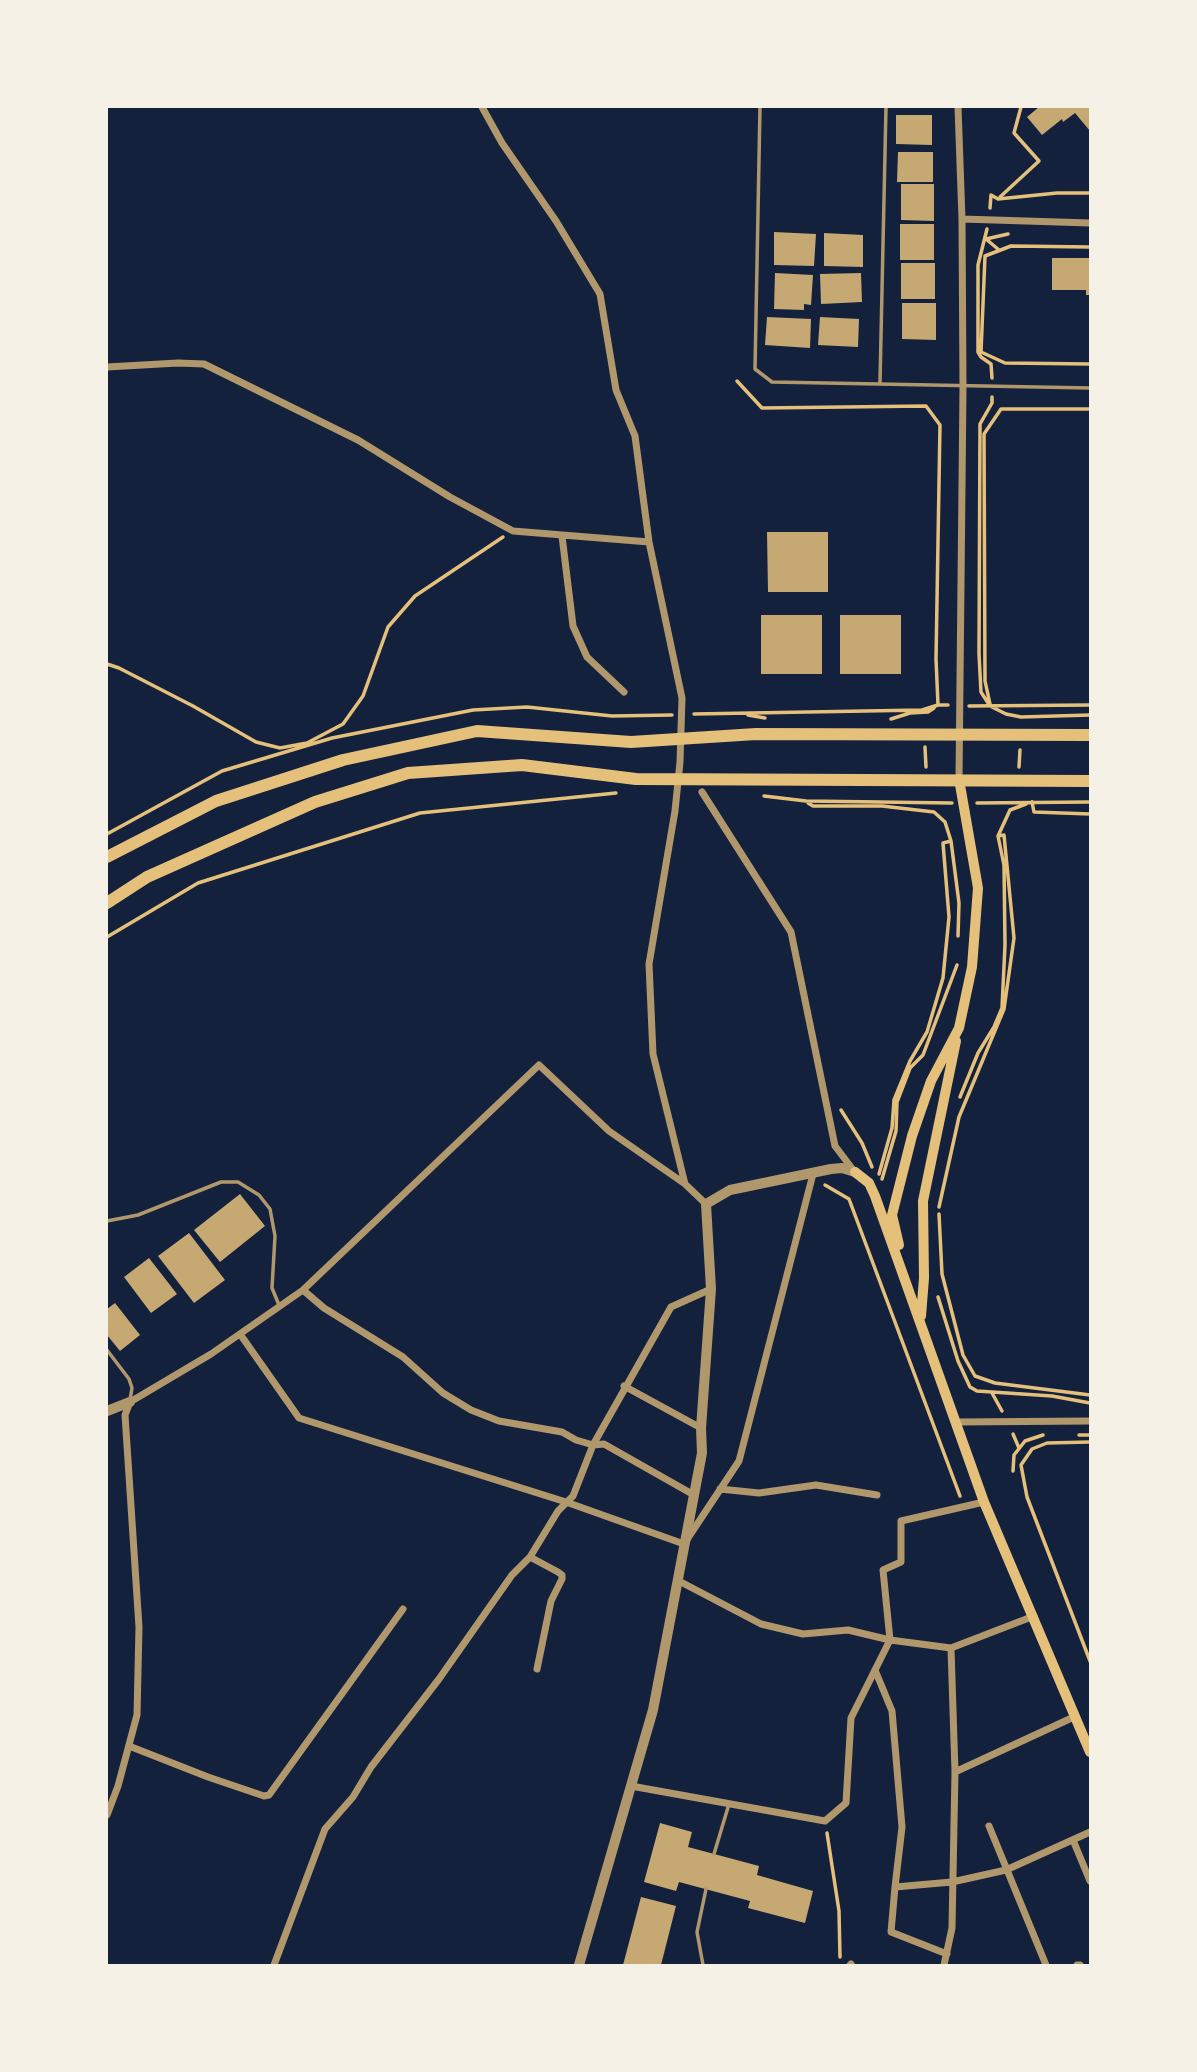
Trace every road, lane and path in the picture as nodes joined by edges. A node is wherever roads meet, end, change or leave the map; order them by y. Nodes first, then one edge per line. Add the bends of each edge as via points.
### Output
1 (482, 107) edge
2 (760, 107) edge
3 (886, 107) edge
4 (958, 107) edge
5 (1021, 107) edge
6 (1090, 193) edge
7 (991, 195) dead end
8 (998, 199) junction
9 (962, 219) junction
10 (1090, 223) edge
11 (1090, 247) edge
12 (999, 250) junction
13 (991, 364) dead end
14 (1090, 364) edge
15 (107, 367) edge
16 (737, 381) dead end
17 (880, 383) junction
18 (963, 387) junction
19 (1090, 388) edge
20 (992, 403) dead end
21 (1090, 409) edge
22 (513, 531) junction
23 (562, 536) junction
24 (649, 542) junction
25 (107, 664) edge
26 (624, 692) dead end
27 (1090, 705) edge
28 (990, 706) junction
29 (1022, 707) junction
30 (922, 711) junction
31 (736, 714) dead end
32 (1090, 715) edge
33 (1021, 717) junction
34 (924, 733) junction
35 (958, 733) junction
36 (1021, 734) junction
37 (1090, 735) edge
38 (927, 779) junction
39 (959, 779) junction
40 (1018, 780) junction
41 (1090, 781) edge
42 (626, 792) dead end
43 (702, 792) dead end
44 (758, 796) dead end
45 (806, 801) junction
46 (1032, 802) junction
47 (1090, 802) edge
48 (929, 803) junction
49 (1017, 805) junction
50 (929, 811) junction
51 (1090, 814) edge
52 (998, 836) junction
53 (951, 841) junction
54 (107, 857) edge
55 (107, 903) edge
56 (107, 937) edge
57 (958, 939) dead end
58 (958, 963) dead end
59 (959, 1028) junction
60 (958, 1103) dead end
61 (839, 1108) dead end
62 (855, 1172) junction
63 (813, 1174) junction
64 (685, 1184) junction
65 (871, 1187) junction
66 (809, 1188) junction
67 (706, 1204) junction
68 (107, 1221) edge
69 (906, 1282) junction
70 (937, 1288) dead end
71 (711, 1289) junction
72 (303, 1290) junction
73 (279, 1307) junction
74 (921, 1322) junction
75 (240, 1334) junction
76 (107, 1350) edge
77 (624, 1386) junction
78 (1090, 1395) edge
79 (130, 1402) junction
80 (1090, 1403) edge
81 (107, 1411) edge
82 (1090, 1421) edge
83 (957, 1422) junction
84 (701, 1428) junction
85 (1053, 1435) dead end
86 (1078, 1435) dead end
87 (1090, 1435) edge
88 (1090, 1442) edge
89 (593, 1445) junction
90 (1013, 1471) dead end
91 (720, 1489) junction
92 (877, 1495) dead end
93 (694, 1496) junction
94 (566, 1502) junction
95 (984, 1502) junction
96 (963, 1507) junction
97 (684, 1544) junction
98 (530, 1557) junction
99 (677, 1580) junction
100 (404, 1609) dead end
101 (1034, 1616) junction
102 (890, 1640) junction
103 (951, 1648) junction
104 (1090, 1661) edge
105 (537, 1669) dead end
106 (875, 1670) junction
107 (1076, 1716) junction
108 (130, 1746) junction
109 (1090, 1752) edge
110 (955, 1772) junction
111 (631, 1786) junction
112 (729, 1804) junction
113 (107, 1815) edge
114 (825, 1821) junction
115 (989, 1826) dead end
116 (1090, 1832) edge
117 (1073, 1840) junction
118 (714, 1854) dead end
119 (1006, 1870) junction
120 (1090, 1881) edge
121 (952, 1882) junction
122 (895, 1887) junction
123 (706, 1889) dead end
124 (947, 1954) junction
125 (274, 1965) edge
126 (579, 1965) edge
127 (703, 1965) edge
128 (839, 1965) edge
129 (944, 1965) edge
130 (1046, 1965) edge

1 - 24 street via 600,294 616,390 635,436
2 - 17 lane via 755,369 772,382
3 - 17 lane
4 - 9 street
5 - 8 path via 1014,133 1039,161
6 - 8 path
7 - 8 path
9 - 10 street
9 - 18 street
11 - 12 path via 1011,246
12 - 13 path via 986,239 978,265 978,352
12 - 14 path via 985,256 981,352 1005,363
15 - 22 street via 204,364 358,440
16 - 30 path via 762,408 926,406 940,425 938,705
17 - 18 lane
18 - 19 lane
18 - 35 street
20 - 28 path via 980,424 979,448 979,654 981,692
21 - 28 path via 1001,409 984,434 985,681
22 - 23 street
22 - 25 path via 415,596 388,627 363,696 343,724 307,743 280,747 256,742
23 - 24 street
23 - 26 street via 573,626 587,657
24 - 64 street via 682,698 675,811 649,964 653,1054
27 - 29 path
28 - 29 path
28 - 33 path
29 - 33 path
30 - 31 path
30 - 34 path
32 - 33 path
33 - 36 path
34 - 35 main road
34 - 38 path
34 - 54 main road via 756,734 631,742 477,731 343,760 216,801
35 - 36 main road
35 - 39 street
36 - 37 main road
36 - 40 path
38 - 39 main road
38 - 48 path
38 - 55 main road via 636,779 522,765 408,774 315,802 147,877
39 - 40 main road
39 - 59 main road via 978,888 972,967
40 - 41 main road
40 - 49 path
42 - 56 path via 420,813 198,883
43 - 62 street via 790,932 835,1146
44 - 45 path
45 - 48 path
45 - 50 path via 813,806
46 - 47 path
46 - 49 path
46 - 51 path via 1034,812
48 - 50 path
49 - 52 path
50 - 53 path via 945,822
52 - 60 path via 1004,865 1002,1008
52 - 78 path via 1004,835 1014,938 1004,1009 959,1117 939,1208 942,1274 963,1355 975,1376 995,1383
53 - 57 path via 959,903
53 - 61 path via 943,844 949,916 943,978 927,1032 894,1100 892,1128 879,1175 875,1177 862,1143
58 - 65 path via 923,1055 911,1068 897,1102 896,1131 883,1178
59 - 69 main road via 931,1081 892,1215
59 - 74 main road via 923,1201
62 - 63 street via 842,1168
62 - 65 main road
63 - 66 street
63 - 67 street via 730,1191
64 - 67 street
64 - 72 street via 609,1130 539,1065
65 - 69 main road
66 - 91 street via 739,1461
66 - 96 path via 828,1185 849,1199
67 - 71 street
68 - 73 lane via 138,1215 221,1182 238,1182 259,1195 270,1209 275,1236 272,1288
69 - 74 main road
70 - 80 path via 958,1361 976,1391
71 - 77 street via 671,1307
71 - 84 street
72 - 73 street
72 - 89 street via 403,1357 443,1393 471,1410 499,1421 562,1432
73 - 75 street
74 - 83 main road
75 - 79 street
75 - 94 street via 299,1418
76 - 79 lane via 129,1379
77 - 84 street
77 - 89 street
79 - 81 street
79 - 108 street via 125,1415 139,1628 137,1715
82 - 83 street
83 - 95 main road
84 - 93 street via 702,1453
85 - 90 path via 1024,1441 1014,1455
86 - 87 path
88 - 104 path via 1047,1443 1032,1449 1021,1465 1027,1497
89 - 93 street via 604,1444
89 - 94 street via 573,1496
91 - 92 street via 759,1493 816,1485
91 - 97 street
93 - 97 street
94 - 97 street
94 - 98 street
95 - 96 street
95 - 101 main road
96 - 102 street via 901,1521 901,1562 883,1570
97 - 99 street
98 - 105 street via 562,1575 551,1601
98 - 125 street via 512,1575 353,1797 325,1829
99 - 102 street via 761,1624 803,1634 848,1630
99 - 111 street via 653,1710
100 - 108 street via 269,1795
101 - 103 street
101 - 107 main road
102 - 103 street
102 - 106 street
103 - 110 street
106 - 114 street via 851,1718 846,1803
106 - 122 street via 892,1711 902,1827
107 - 109 main road
107 - 110 street
108 - 113 street
110 - 121 street
111 - 112 street
111 - 126 street
112 - 114 street
112 - 118 lane
114 - 128 path via 839,1911
115 - 119 street
116 - 117 street
117 - 119 street
117 - 120 street
119 - 121 street
119 - 130 street
121 - 122 street
121 - 124 street
122 - 124 street via 891,1932
123 - 127 lane via 697,1933
124 - 129 street

